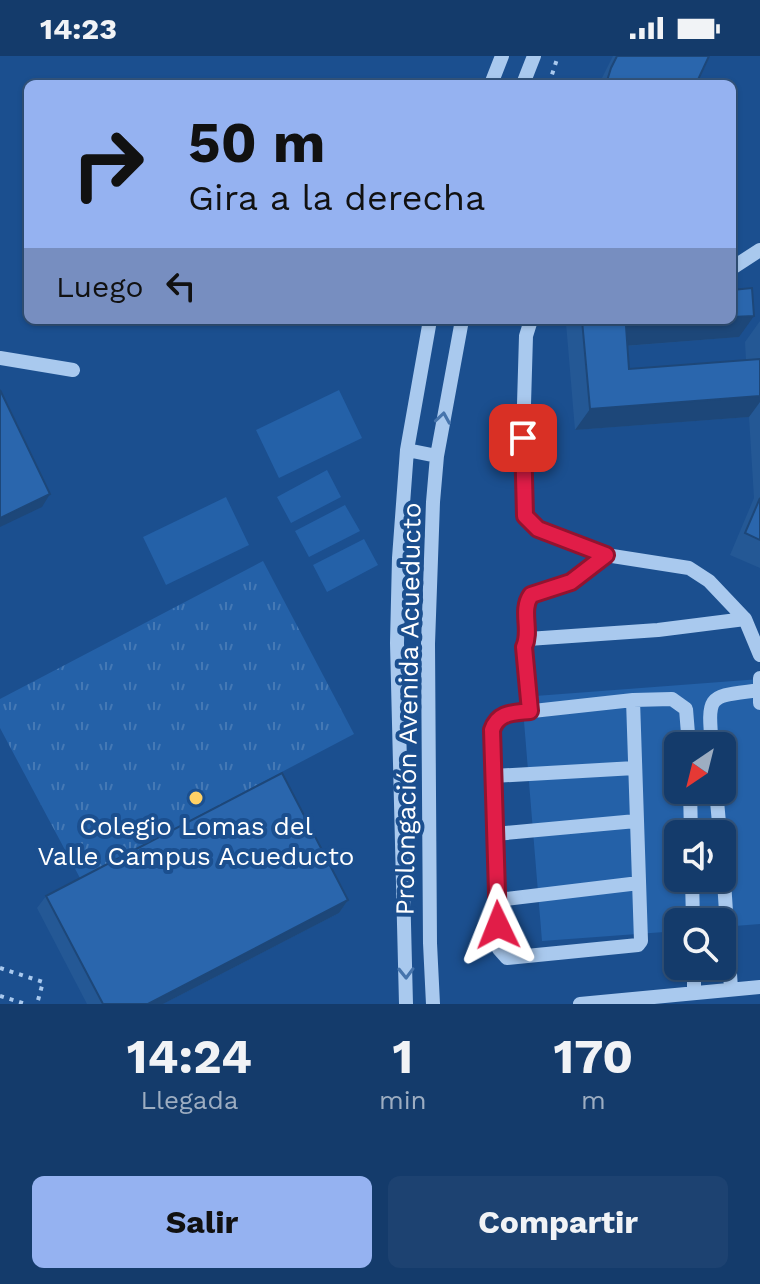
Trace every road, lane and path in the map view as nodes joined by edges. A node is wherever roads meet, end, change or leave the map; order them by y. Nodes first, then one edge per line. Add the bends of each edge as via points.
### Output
1 (502, 56) edge
2 (534, 56) edge
3 (558, 56) edge
4 (493, 80) edge
5 (525, 80) edge
6 (550, 80) edge
7 (760, 250) edge
8 (736, 265) edge
9 (429, 324) edge
10 (461, 324) edge
11 (530, 324) edge
12 (0, 358) edge
13 (73, 370) dead end
14 (407, 450) junction
15 (437, 456) junction
16 (606, 555) junction
17 (745, 619) junction
18 (528, 639) junction
19 (760, 655) edge
20 (760, 678) edge
21 (760, 690) edge
22 (633, 700) junction
23 (760, 703) edge
24 (530, 711) junction
25 (709, 711) junction
26 (688, 716) junction
27 (689, 732) edge
28 (711, 732) edge
29 (635, 768) junction
30 (493, 776) junction
31 (636, 821) junction
32 (495, 834) junction
33 (639, 883) junction
34 (725, 892) edge
35 (497, 900) junction
36 (0, 968) edge
37 (694, 980) edge
38 (760, 987) edge
39 (731, 989) junction
40 (694, 993) junction
41 (0, 996) edge
42 (26, 1004) edge
43 (37, 1004) edge
44 (406, 1004) edge
45 (433, 1004) edge
46 (580, 1004) edge

1 - 4 street
2 - 5 street
3 - 6 path
7 - 8 street
9 - 14 street, Prolongación Avenida Acueducto
15 -> 10 street, Prolongación Avenida Acueducto
11 - 16 street via 525,516 538,529
12 - 13 street
14 - 15 street
14 -> 44 street, Prolongación Avenida Acueducto via 397,643
15 - 45 street, Prolongación Avenida Acueducto via 428,644
16 - 17 street via 689,568
16 - 18 street via 571,582 531,595 525,605
17 - 18 street
17 - 19 street
18 - 24 street via 524,647
20 - 21 street
21 - 23 street
21 - 25 street via 719,695
22 - 24 street
22 - 26 street via 672,699
22 - 29 street
24 - 30 street via 495,721
25 - 26 street
25 - 28 street
26 - 27 street
29 - 30 street
29 - 31 street
30 - 32 street
31 - 32 street
31 - 33 street
32 - 35 street
33 - 35 street
33 - 35 street via 638,945 507,958 499,949
34 - 39 street
36 - 43 path via 43,982
37 - 40 street
38 - 39 street
39 - 40 street
40 - 46 street
41 - 42 path

